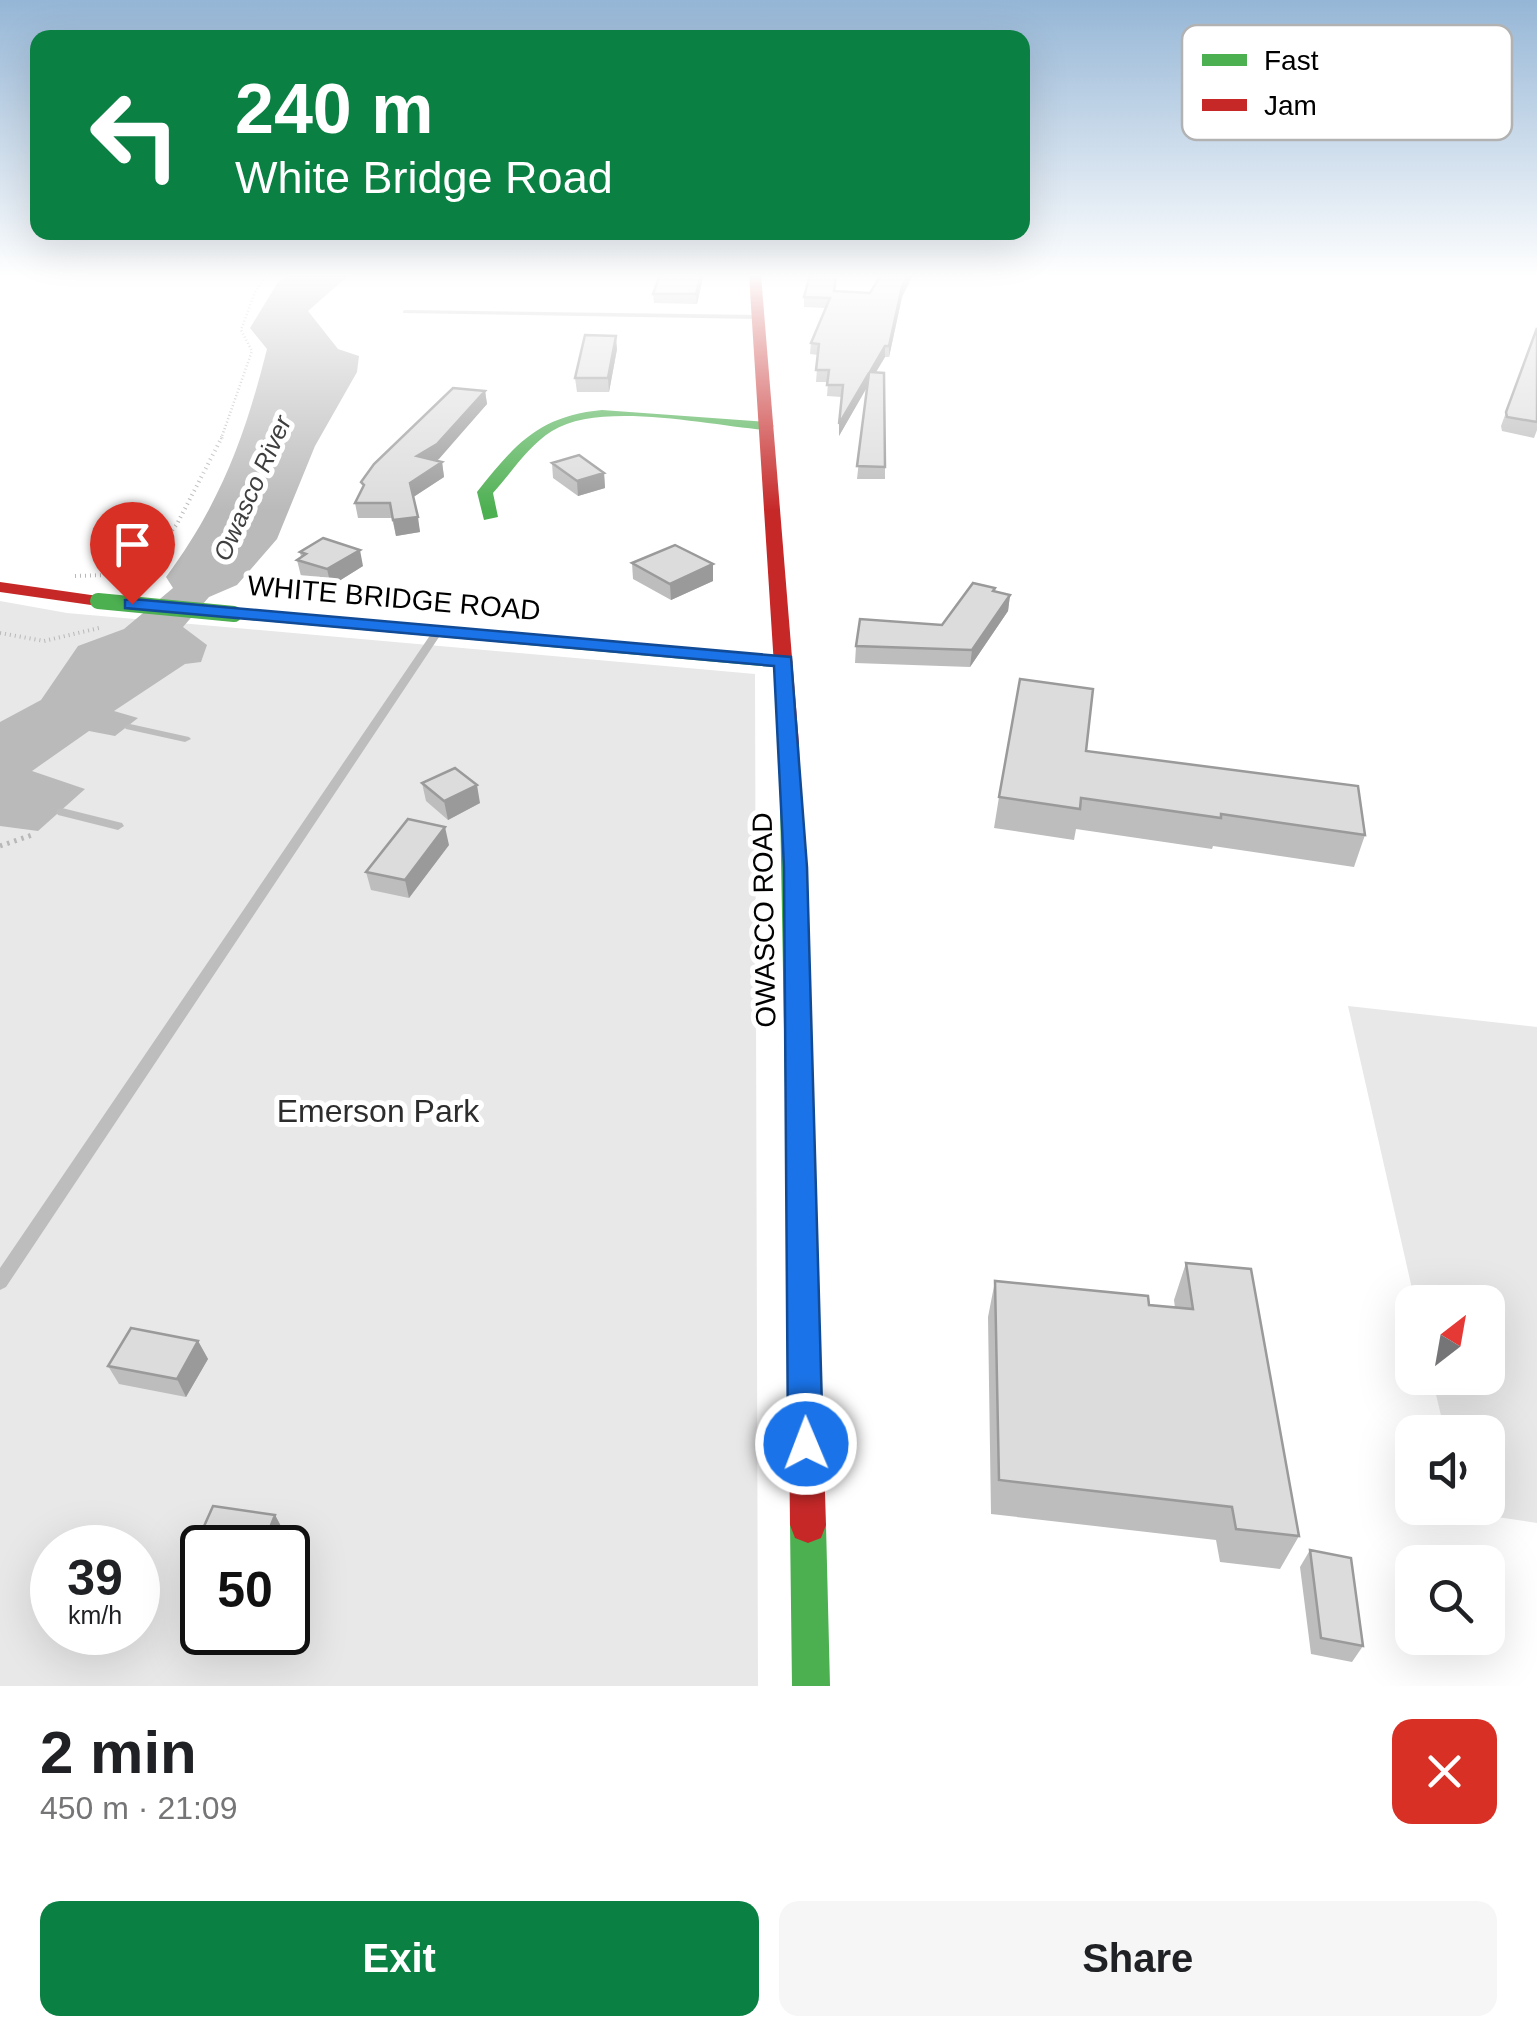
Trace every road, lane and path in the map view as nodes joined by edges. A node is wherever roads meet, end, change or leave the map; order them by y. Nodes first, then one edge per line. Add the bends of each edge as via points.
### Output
1 (251, 354) edge
2 (761, 354) edge
3 (767, 426) junction
4 (490, 517) dead end
5 (139, 574) dead end
6 (0, 587) edge
7 (438, 632) junction
8 (784, 662) junction
9 (130, 728) dead end
10 (185, 739) dead end
11 (62, 812) dead end
12 (118, 826) dead end
13 (35, 834) dead end
14 (0, 846) edge
15 (0, 1282) edge
16 (811, 1686) edge

1 - 5 path via 227,432 166,543
2 - 3 main road, OWASCO ROAD
3 - 4 main road via 607,414 565,419 485,492
3 - 8 main road, OWASCO ROAD
6 - 7 main road, WHITE BRIDGE ROAD, bridge
7 - 8 main road, WHITE BRIDGE ROAD
7 - 15 lane
8 - 16 main road, OWASCO ROAD via 795,867
9 - 10 lane
11 - 12 lane
13 - 14 path

